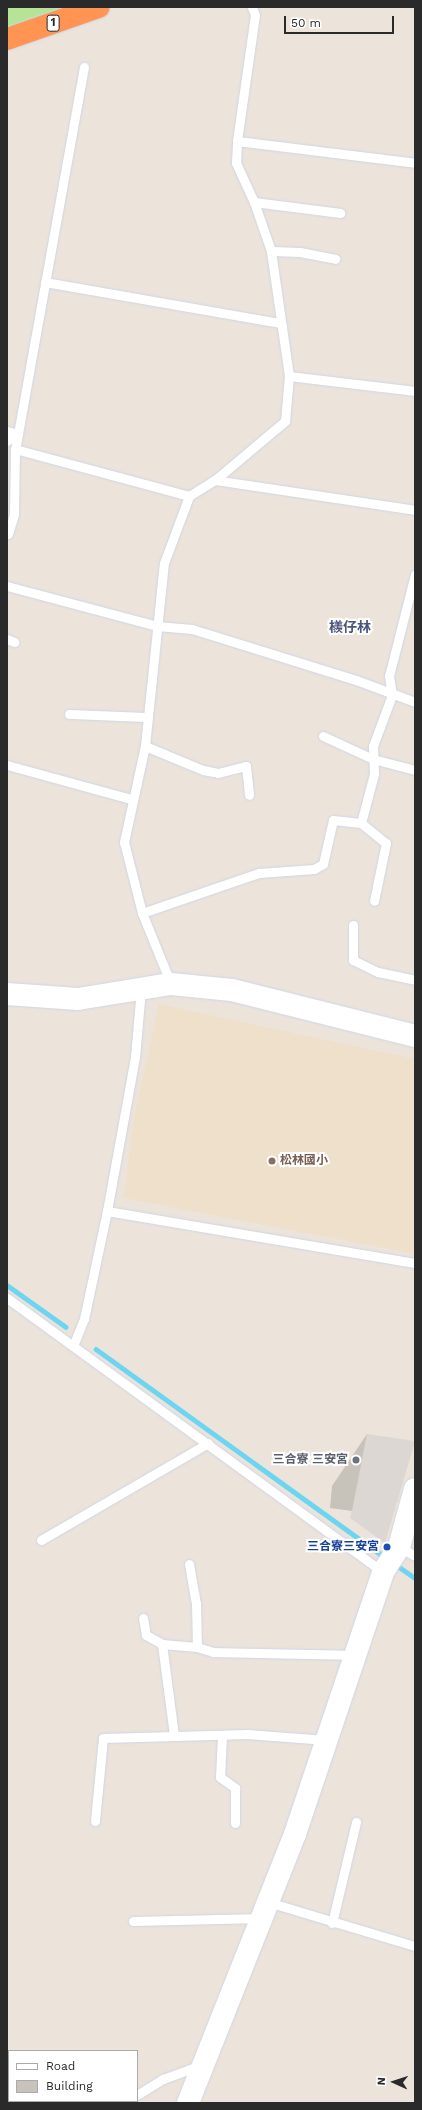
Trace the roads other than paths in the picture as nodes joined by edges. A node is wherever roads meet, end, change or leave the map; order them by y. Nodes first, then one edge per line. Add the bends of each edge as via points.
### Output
1 (98, 7) edge
2 (252, 7) edge
3 (7, 39) edge
4 (84, 67) dead end
5 (237, 141) junction
6 (415, 163) edge
7 (254, 202) junction
8 (340, 213) dead end
9 (271, 251) junction
10 (335, 259) dead end
11 (45, 282) junction
12 (280, 323) junction
13 (289, 376) junction
14 (415, 391) edge
15 (7, 431) edge
16 (18, 434) junction
17 (7, 441) edge
18 (15, 449) junction
19 (215, 480) junction
20 (189, 496) junction
21 (415, 510) edge
22 (8, 534) edge
23 (415, 574) edge
24 (7, 586) edge
25 (157, 626) junction
26 (392, 695) junction
27 (415, 702) edge
28 (69, 714) dead end
29 (148, 716) junction
30 (323, 736) dead end
31 (145, 746) junction
32 (373, 759) junction
33 (7, 765) edge
34 (415, 770) edge
35 (249, 795) dead end
36 (131, 799) junction
37 (360, 823) junction
38 (374, 900) dead end
39 (142, 913) junction
40 (353, 925) dead end
41 (415, 980) edge
42 (171, 984) junction
43 (141, 988) junction
44 (7, 994) edge
45 (415, 1036) edge
46 (107, 1211) junction
47 (415, 1263) edge
48 (7, 1298) edge
49 (73, 1346) junction
50 (208, 1443) junction
51 (415, 1489) edge
52 (41, 1540) dead end
53 (407, 1552) edge
54 (189, 1564) dead end
55 (383, 1572) junction
56 (143, 1618) dead end
57 (162, 1644) junction
58 (197, 1647) junction
59 (355, 1655) junction
60 (174, 1735) junction
61 (222, 1735) junction
62 (327, 1740) junction
63 (96, 1821) dead end
64 (356, 1822) dead end
65 (235, 1823) dead end
66 (264, 1910) junction
67 (134, 1920) dead end
68 (332, 1923) junction
69 (415, 1946) edge
70 (203, 2064) junction
71 (138, 2094) edge
72 (188, 2103) edge

1 - 3 highway, 1
2 - 5 lane via 255,15
4 - 11 lane
5 - 6 lane
5 - 7 lane via 236,163
7 - 8 lane
7 - 9 lane
9 - 10 lane via 300,252
9 - 12 lane
11 - 12 lane
11 - 16 lane
12 - 13 lane
13 - 14 lane
13 - 19 lane via 285,421
15 - 16 lane
16 - 17 lane
16 - 18 lane
18 - 20 lane
18 - 22 lane via 14,514
19 - 20 lane
19 - 21 lane
20 - 25 lane via 164,563
23 - 26 lane via 390,676
24 - 25 lane
25 - 26 lane via 192,629 356,680
25 - 29 lane
26 - 27 lane
26 - 32 lane via 373,746
28 - 29 lane
29 - 31 lane
30 - 32 lane
31 - 35 lane via 203,770 218,773 246,766
31 - 36 lane
32 - 34 lane
32 - 37 lane via 374,774
33 - 36 lane
36 - 39 lane via 124,842
37 - 38 lane via 386,843
37 - 39 lane via 333,820 323,864 314,869 259,873
39 - 42 lane
40 - 41 lane via 353,960 378,972
42 - 43 street
42 - 45 street via 232,990
43 - 44 street via 78,999
43 - 46 lane via 135,1057
46 - 47 lane
46 - 49 lane via 84,1319
48 - 49 lane
49 - 50 lane
50 - 52 lane
50 - 55 lane
51 - 53 street
53 - 55 street
54 - 58 lane via 196,1603
55 - 59 street
56 - 57 lane via 146,1635
57 - 58 lane
57 - 60 lane
58 - 59 lane via 213,1652
59 - 62 street
60 - 61 lane
60 - 63 lane via 103,1738
61 - 62 lane via 247,1734
61 - 65 lane via 220,1777 236,1788
62 - 66 street
64 - 68 lane
66 - 67 lane
66 - 68 lane
66 - 70 street
68 - 69 lane
70 - 71 lane via 162,2079
70 - 72 street

